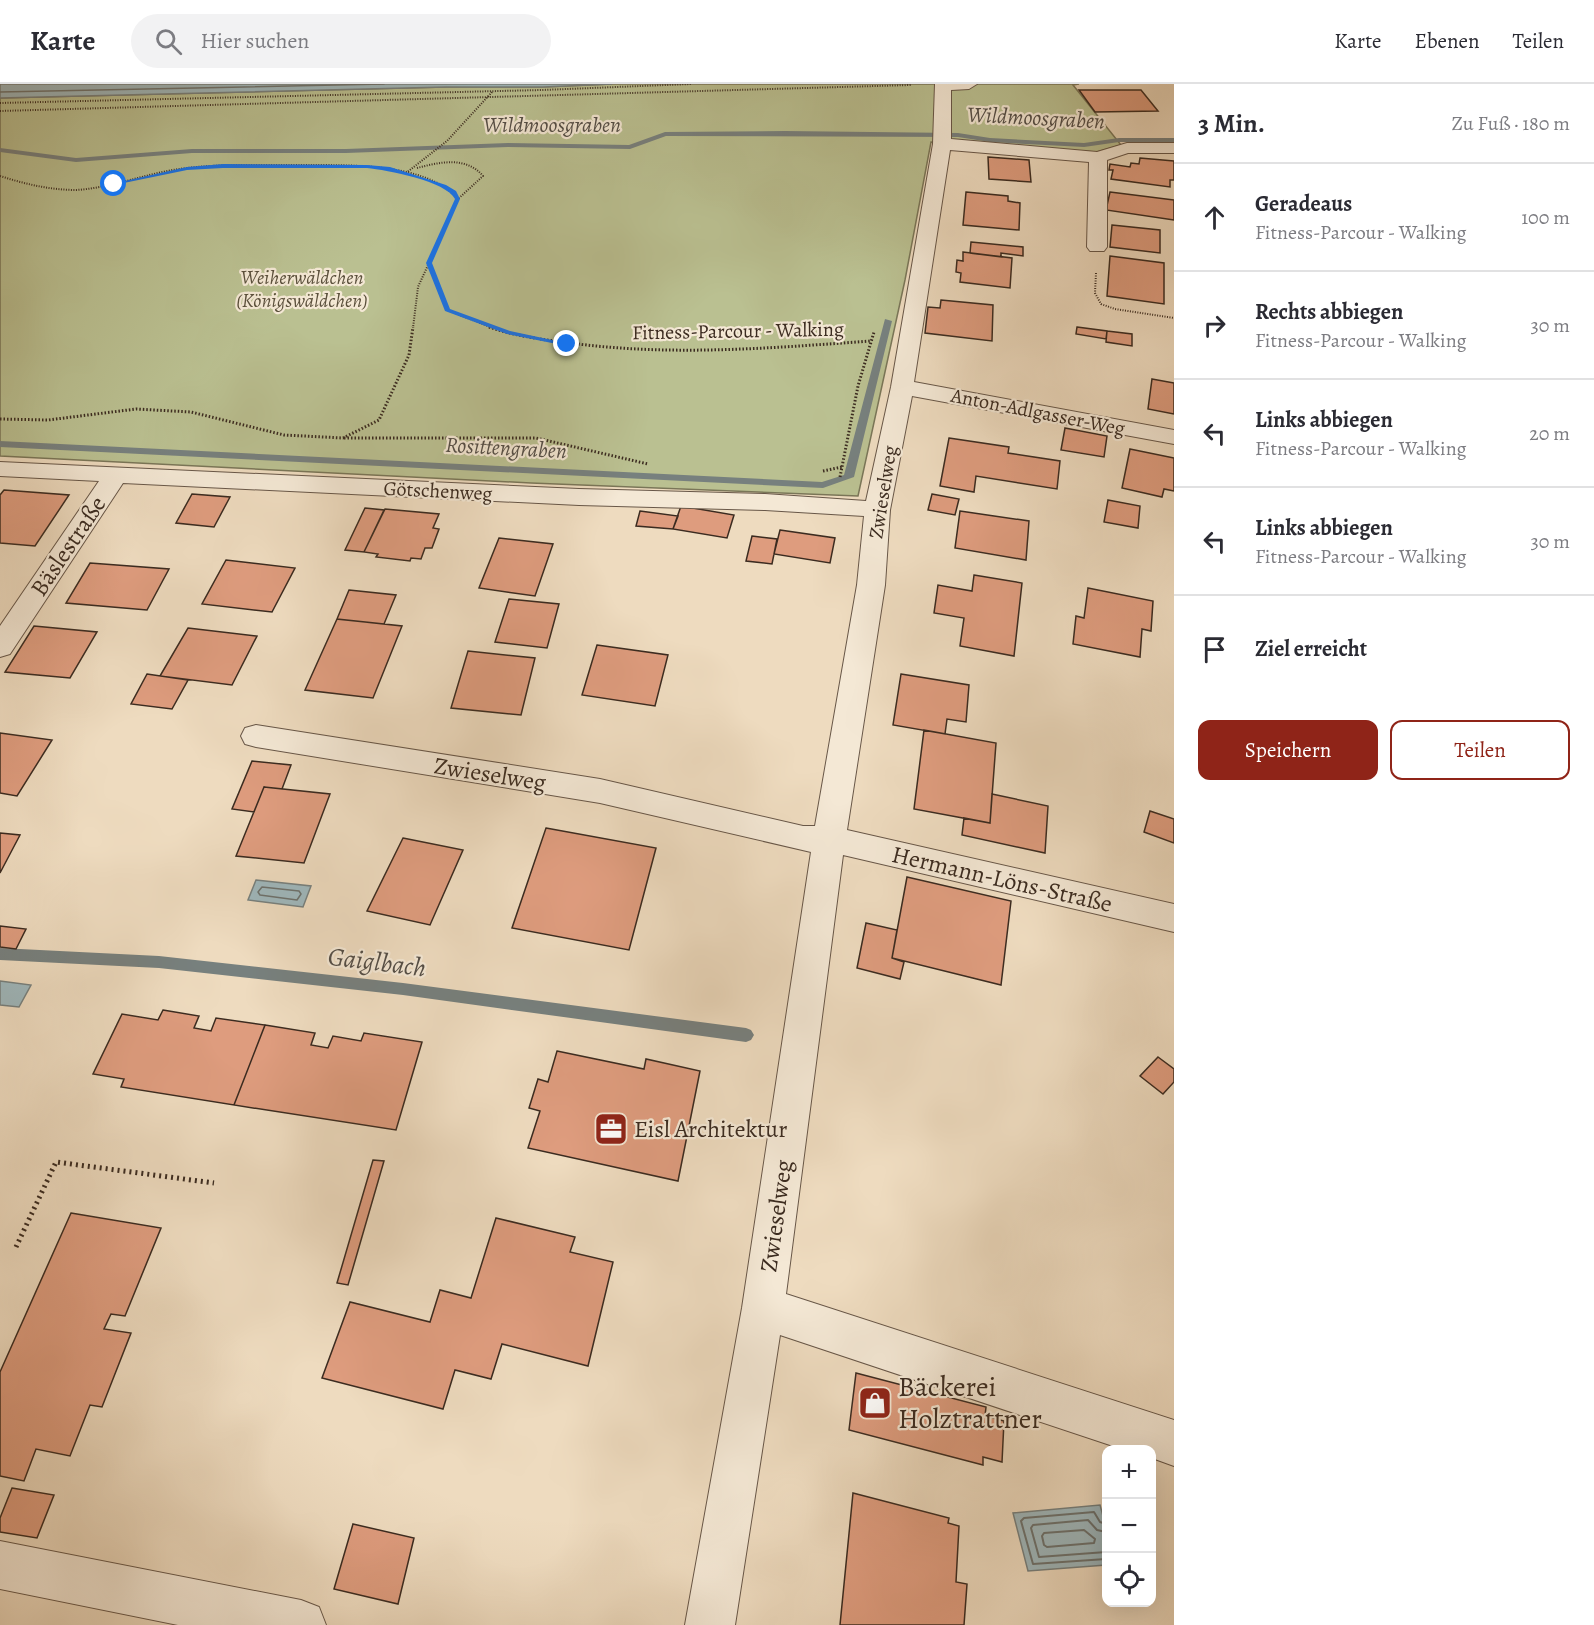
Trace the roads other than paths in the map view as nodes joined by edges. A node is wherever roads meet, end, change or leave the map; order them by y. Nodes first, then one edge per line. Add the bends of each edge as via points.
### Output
1 (969, 84) edge
2 (943, 85) edge
3 (942, 138) junction
4 (1174, 148) edge
5 (1098, 156) junction
6 (1097, 247) road end
7 (902, 387) junction
8 (1174, 437) edge
9 (0, 469) edge
10 (116, 475) junction
11 (877, 510) junction
12 (0, 647) edge
13 (256, 736) dead end
14 (829, 839) junction
15 (1174, 918) edge
16 (763, 1308) junction
17 (1174, 1443) edge
18 (0, 1564) edge
19 (301, 1625) edge
20 (710, 1625) edge

1 - 2 street
2 - 3 street, Zwieselweg
3 - 5 street
3 - 7 street, Zwieselweg
4 - 5 street via 1127,148
5 - 6 street
7 - 8 street, Anton-Adlgasser-Weg
7 - 11 street, Zwieselweg
9 - 10 street, Götschenweg
10 - 11 street, Götschenweg
10 - 12 street, Bäslestraße
11 - 14 street, Zwieselweg via 871,585
13 - 14 street, Zwieselweg via 600,791 803,839
14 - 15 street, Hermann-Löns-Straße
14 - 16 street, Zwieselweg
16 - 17 street
16 - 20 street, Zwieselweg
18 - 19 street

